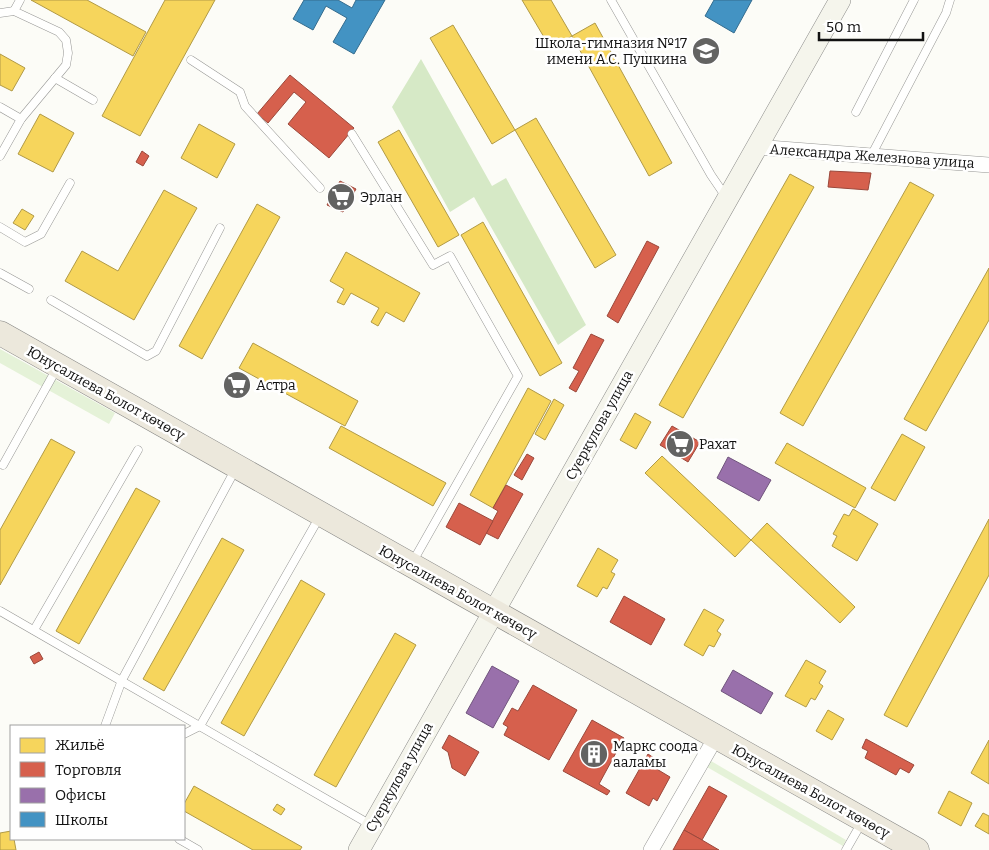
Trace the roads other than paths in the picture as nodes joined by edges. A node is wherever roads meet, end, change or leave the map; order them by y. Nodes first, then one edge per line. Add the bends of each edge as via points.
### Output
1 (20, 0) edge
2 (611, 0) edge
3 (840, 0) edge
4 (914, 0) edge
5 (950, 0) edge
6 (14, 11) junction
7 (0, 14) edge
8 (191, 60) dead end
9 (55, 78) junction
10 (93, 100) dead end
11 (0, 107) edge
12 (856, 112) dead end
13 (21, 119) junction
14 (352, 134) dead end
15 (756, 147) junction
16 (0, 156) edge
17 (871, 156) junction
18 (989, 165) edge
19 (70, 183) dead end
20 (320, 188) dead end
21 (727, 198) junction
22 (0, 227) edge
23 (220, 228) dead end
24 (0, 273) edge
25 (29, 289) dead end
26 (50, 300) dead end
27 (0, 333) edge
28 (58, 367) junction
29 (138, 450) dead end
30 (4, 465) dead end
31 (236, 467) junction
32 (322, 514) junction
33 (411, 565) junction
34 (0, 611) edge
35 (492, 611) junction
36 (34, 630) junction
37 (122, 680) junction
38 (105, 725) edge
39 (200, 726) junction
40 (185, 734) edge
41 (716, 737) junction
42 (863, 820) junction
43 (372, 826) junction
44 (181, 840) edge
45 (198, 850) edge
46 (358, 850) edge
47 (651, 850) edge
48 (846, 850) edge
49 (917, 850) edge

1 - 6 lane
2 - 21 lane
3 - 15 main road, Суеркулова улица
4 - 12 lane
5 - 17 lane
6 - 7 lane
6 - 9 lane via 59,32 66,40 66,65
8 - 20 lane via 240,92 245,106
9 - 10 lane
9 - 13 lane
11 - 13 lane
13 - 16 lane
14 - 33 lane via 433,265 450,256 518,376
15 - 17 street, Александра Железнова улица
15 - 21 main road, Суеркулова улица
17 - 18 street, Александра Железнова улица
19 - 22 lane via 40,234 33,239 25,242
21 - 35 main road, Суеркулова улица
23 - 26 lane via 152,354 147,356
24 - 25 lane
27 - 28 main road, Юнусалиева Болот көчөсү
28 - 30 lane
28 - 31 main road, Юнусалиева Болот көчөсү
29 - 36 lane
31 - 32 main road, Юнусалиева Болот көчөсү
31 - 37 lane
32 - 33 main road, Юнусалиева Болот көчөсү
32 - 39 lane
33 - 35 main road, Юнусалиева Болот көчөсү
34 - 36 lane
35 - 41 main road, Юнусалиева Болот көчөсү
35 - 43 main road, Суеркулова улица
36 - 37 lane
37 - 38 lane
37 - 39 lane
39 - 40 lane
39 - 43 lane
41 - 42 main road, Юнусалиева Болот көчөсү
41 - 47 street
42 - 48 lane
42 - 49 main road, Юнусалиева Болот көчөсү
43 - 46 main road, Суеркулова улица
44 - 45 lane

